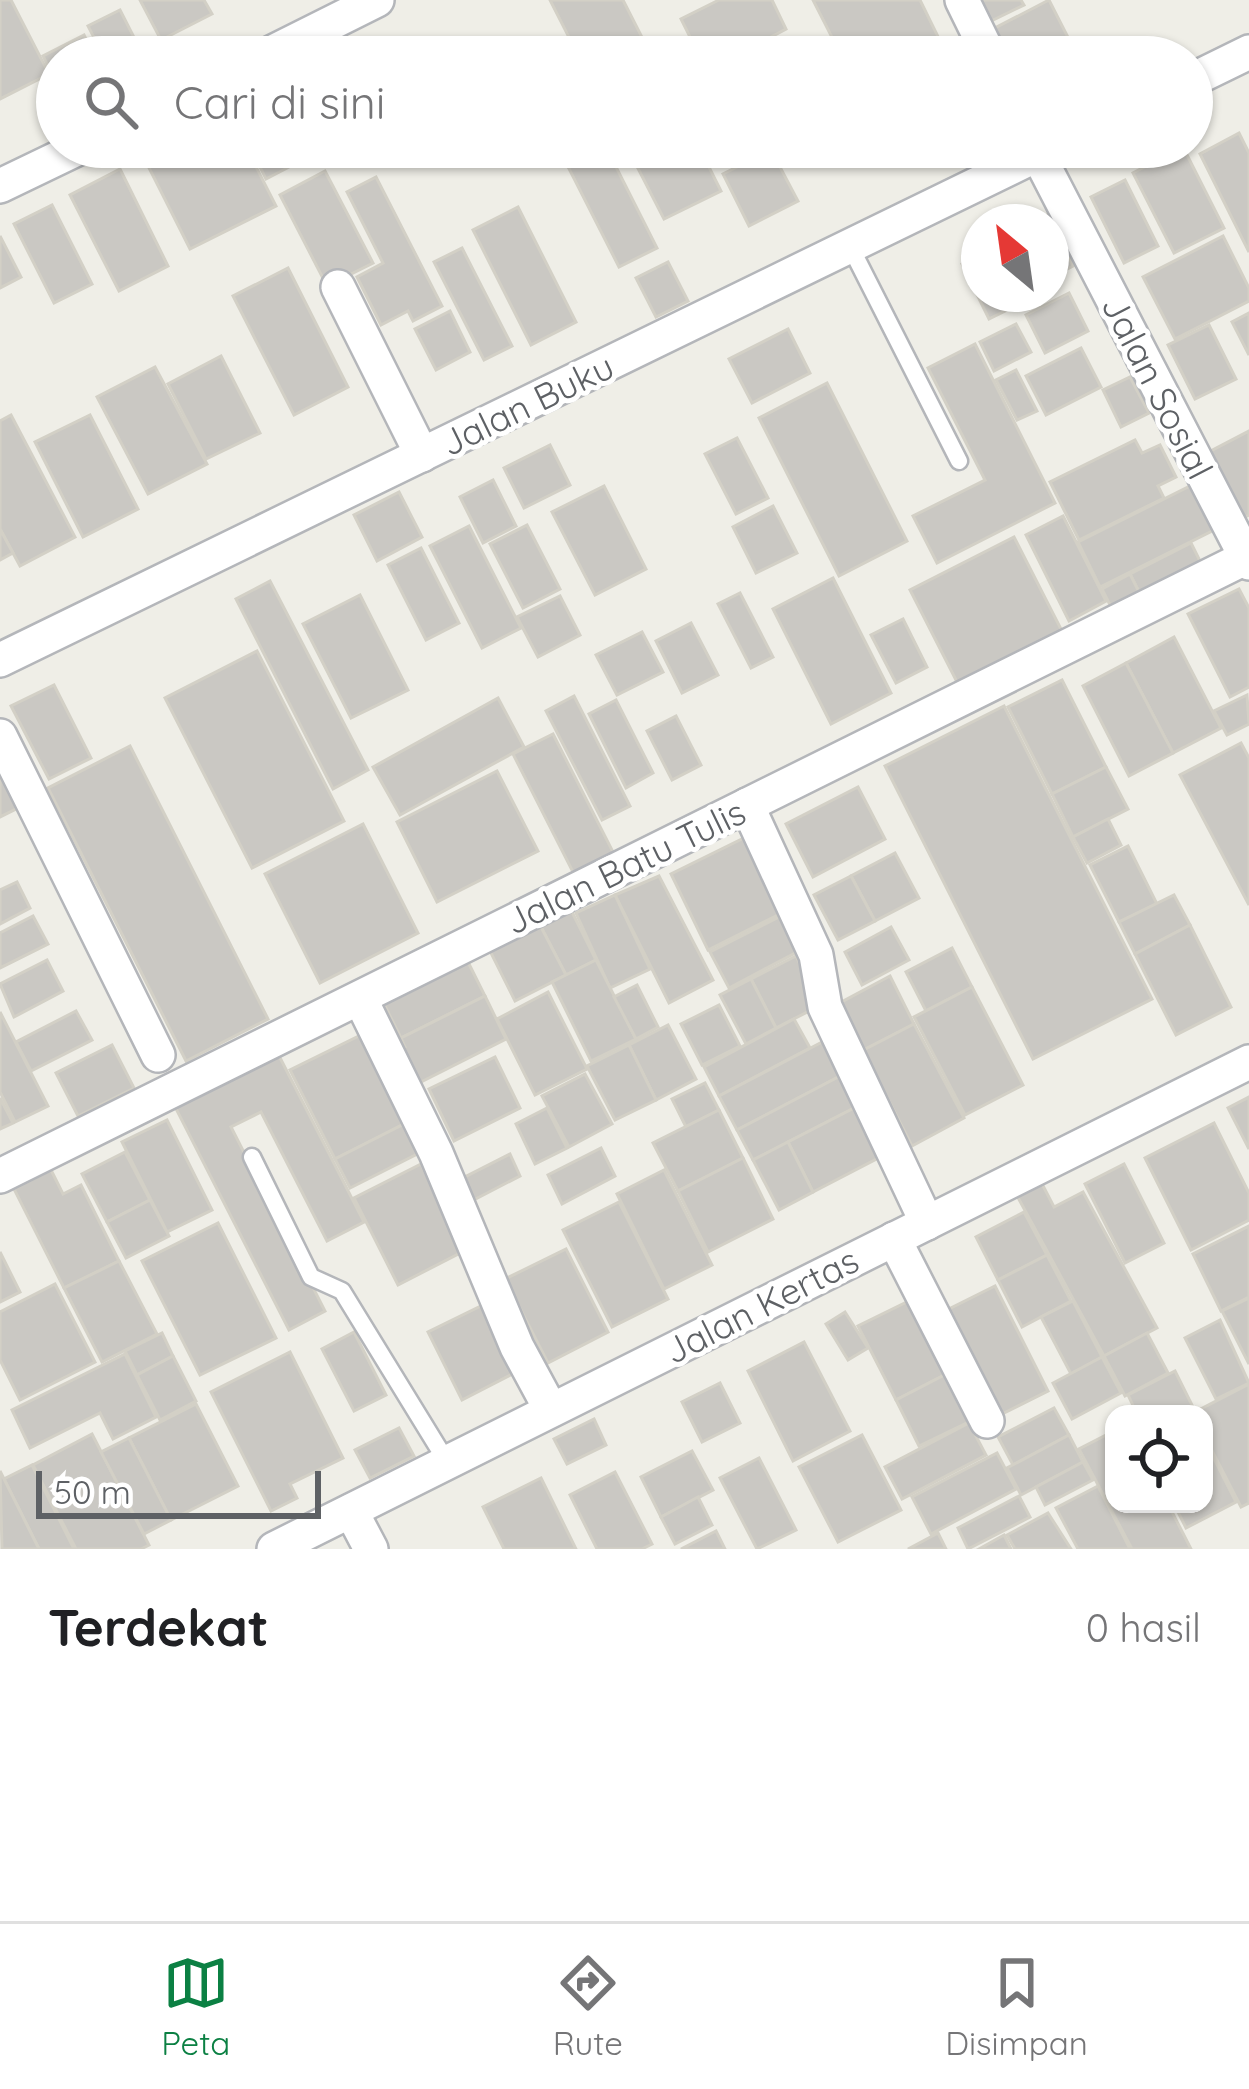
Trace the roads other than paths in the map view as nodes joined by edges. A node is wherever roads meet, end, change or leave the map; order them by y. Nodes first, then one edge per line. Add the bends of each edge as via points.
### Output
1 (377, 0) edge
2 (962, 0) edge
3 (305, 36) edge
4 (979, 36) edge
5 (1249, 52) edge
6 (1213, 70) edge
7 (37, 168) edge
8 (1005, 168) edge
9 (1050, 168) edge
10 (0, 186) edge
11 (850, 246) junction
12 (338, 287) dead end
13 (422, 455) junction
14 (959, 461) dead end
15 (1248, 559) edge
16 (0, 660) edge
17 (0, 736) edge
18 (747, 805) junction
19 (360, 998) junction
20 (158, 1055) dead end
21 (1249, 1062) edge
22 (252, 1157) dead end
23 (0, 1176) edge
24 (927, 1223) junction
25 (893, 1239) junction
26 (551, 1410) junction
27 (987, 1421) dead end
28 (447, 1462) junction
29 (351, 1510) junction
30 (274, 1549) edge
31 (371, 1549) edge

1 - 3 street
2 - 4 street
5 - 6 street
7 - 10 street
8 - 11 street, Jalan Buku
9 - 15 street, Jalan Sosial
11 - 13 street, Jalan Buku
11 - 14 lane
12 - 13 street
13 - 16 street, Jalan Buku
15 - 18 street, Jalan Batu Tulis
17 - 20 street
18 - 19 street, Jalan Batu Tulis
18 - 24 street via 816,955 825,1007
19 - 23 street, Jalan Batu Tulis
19 - 26 street
21 - 24 street, Jalan Kertas
22 - 28 lane via 311,1277 342,1291
24 - 25 street, Jalan Kertas
25 - 26 street, Jalan Kertas
25 - 27 street
26 - 28 street, Jalan Kertas
28 - 29 street, Jalan Kertas
29 - 30 street, Jalan Kertas
29 - 31 street

